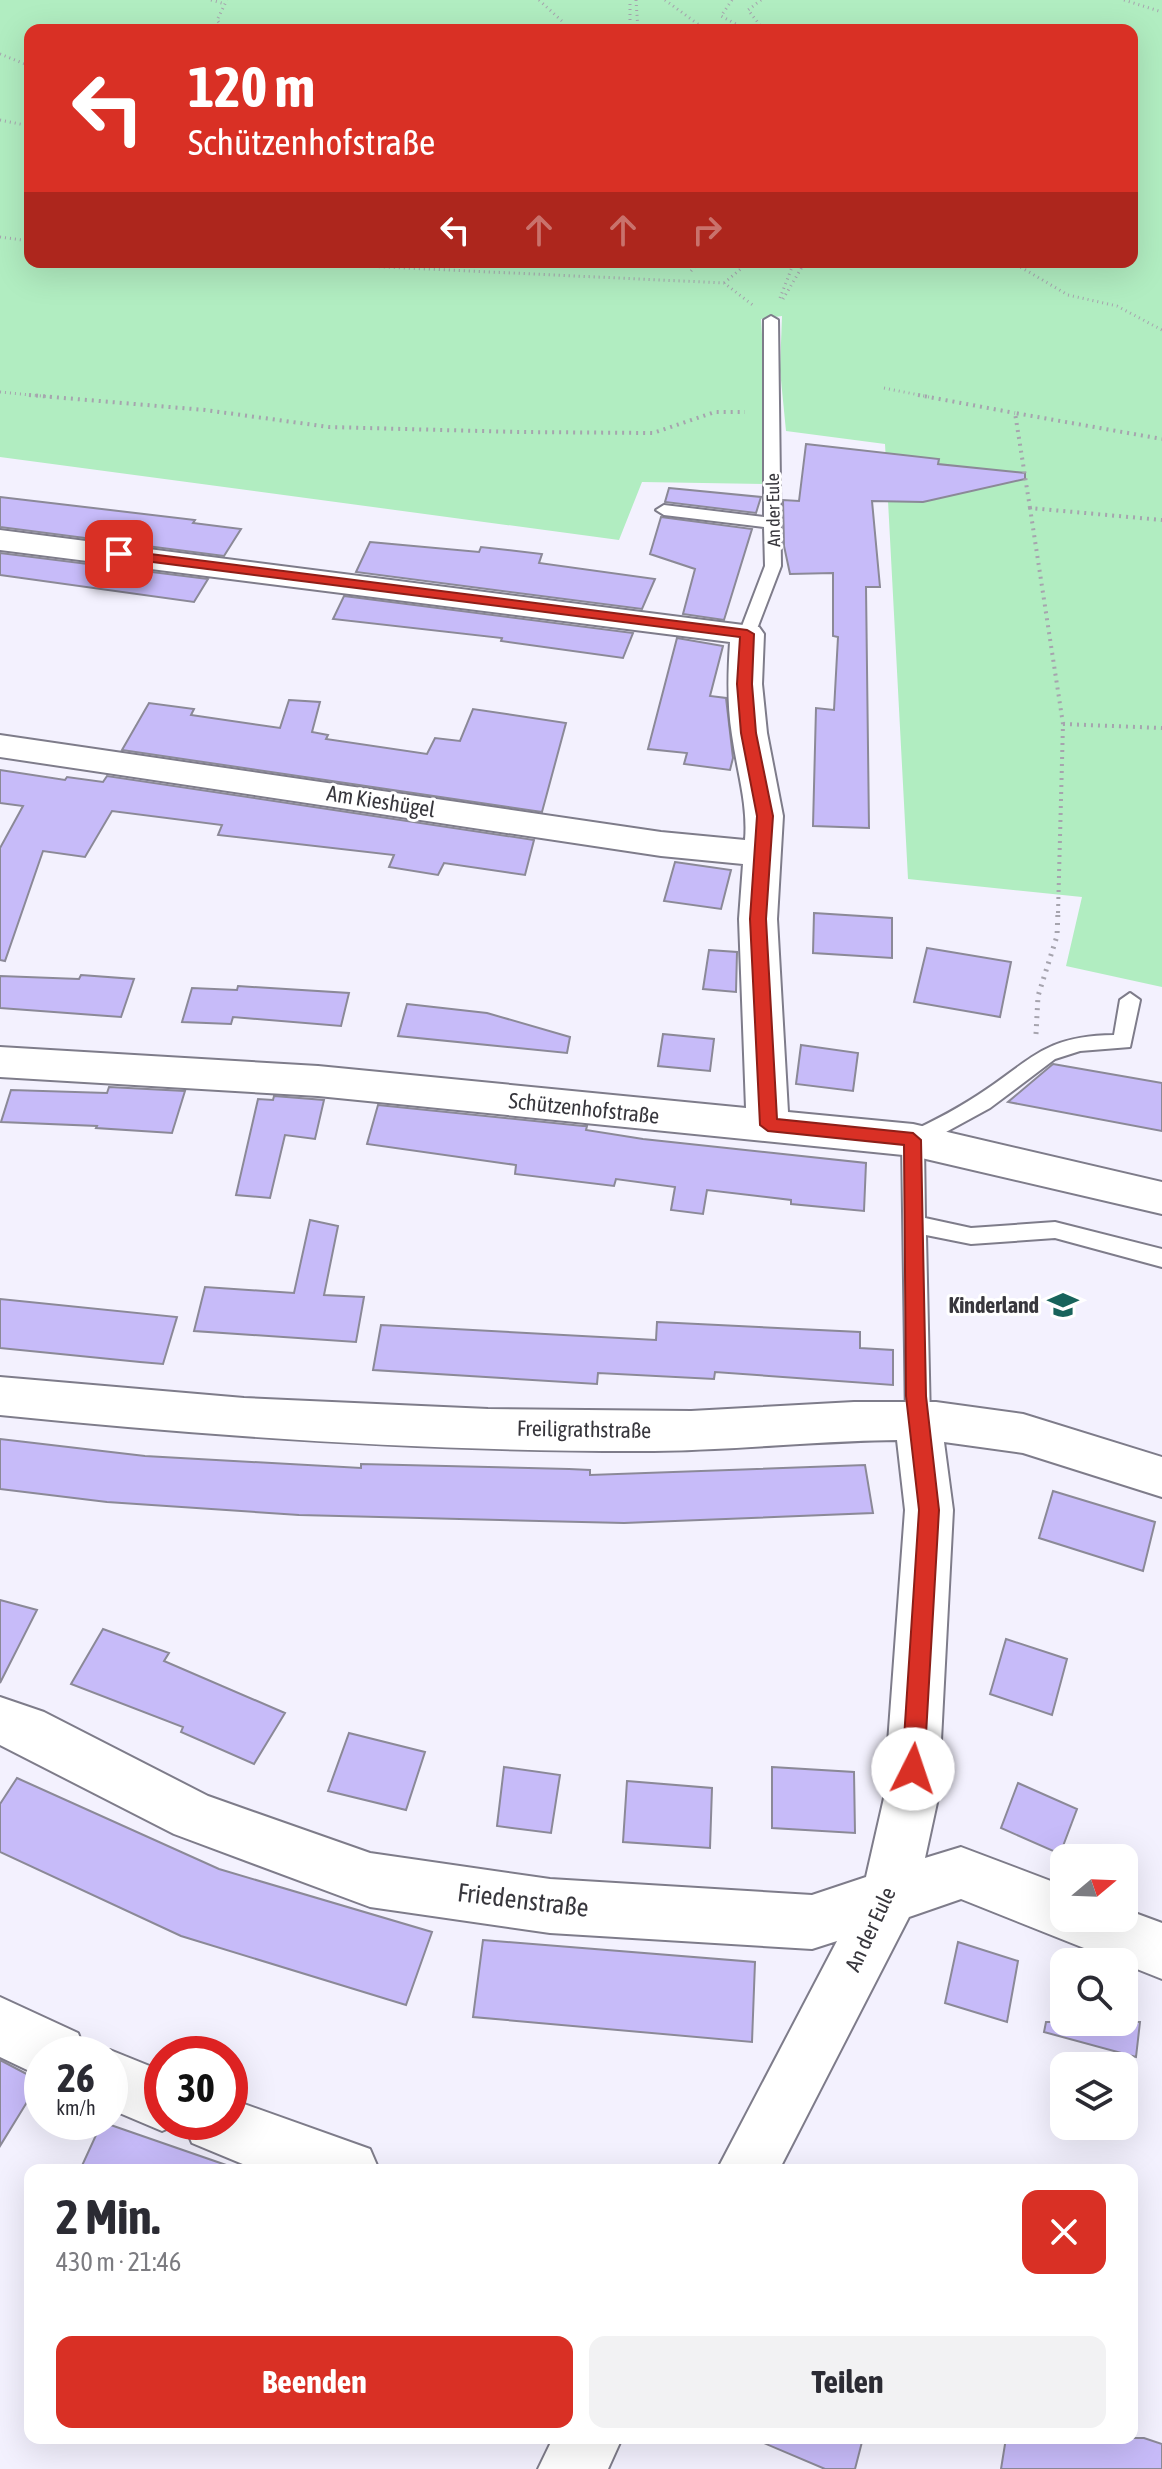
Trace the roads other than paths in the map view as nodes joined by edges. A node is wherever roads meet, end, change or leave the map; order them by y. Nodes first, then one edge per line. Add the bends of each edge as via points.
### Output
1 (771, 320) road end
2 (664, 510) dead end
3 (773, 523) junction
4 (0, 540) edge
5 (747, 634) junction
6 (0, 746) edge
7 (761, 854) junction
8 (1130, 1000) dead end
9 (0, 1062) edge
10 (768, 1125) junction
11 (913, 1140) junction
12 (1162, 1198) edge
13 (914, 1224) junction
14 (1162, 1258) edge
15 (0, 1396) edge
16 (918, 1421) junction
17 (1162, 1477) edge
18 (0, 1721) edge
19 (889, 1899) junction
20 (1050, 1908) edge
21 (1112, 1932) edge
22 (1162, 1951) edge
23 (0, 2026) edge
24 (24, 2038) edge
25 (248, 2136) edge
26 (331, 2164) edge
27 (750, 2164) edge
28 (586, 2444) edge
29 (571, 2469) edge

1 - 3 lane, An der Eule
2 - 3 lane
3 - 5 lane, An der Eule via 773,566
4 - 5 street
5 - 7 street, An der Eule via 749,733 765,816
6 - 7 street, Am Kieshügel via 661,844
7 - 10 street, An der Eule via 758,919
8 - 11 lane via 1123,1042 1085,1042 1055,1051 954,1122
9 - 10 street, Schützenhofstraße via 318,1081
10 - 11 street, Schützenhofstraße
11 - 12 street, Schützenhofstraße
11 - 13 lane, An der Eule
13 - 14 lane via 971,1236 1055,1230
13 - 16 lane, An der Eule
15 - 16 street, Freiligrathstraße via 124,1410 361,1424 653,1431
16 - 17 street, Freiligrathstraße via 1034,1436
16 - 19 street, An der Eule via 929,1510 911,1798
18 - 19 street, Friedenstraße via 193,1816 370,1880 550,1906 812,1922
19 - 20 street, Friedenstraße via 961,1873
19 - 27 street, An der Eule
21 - 22 street
23 - 24 street
25 - 26 street
28 - 29 street

